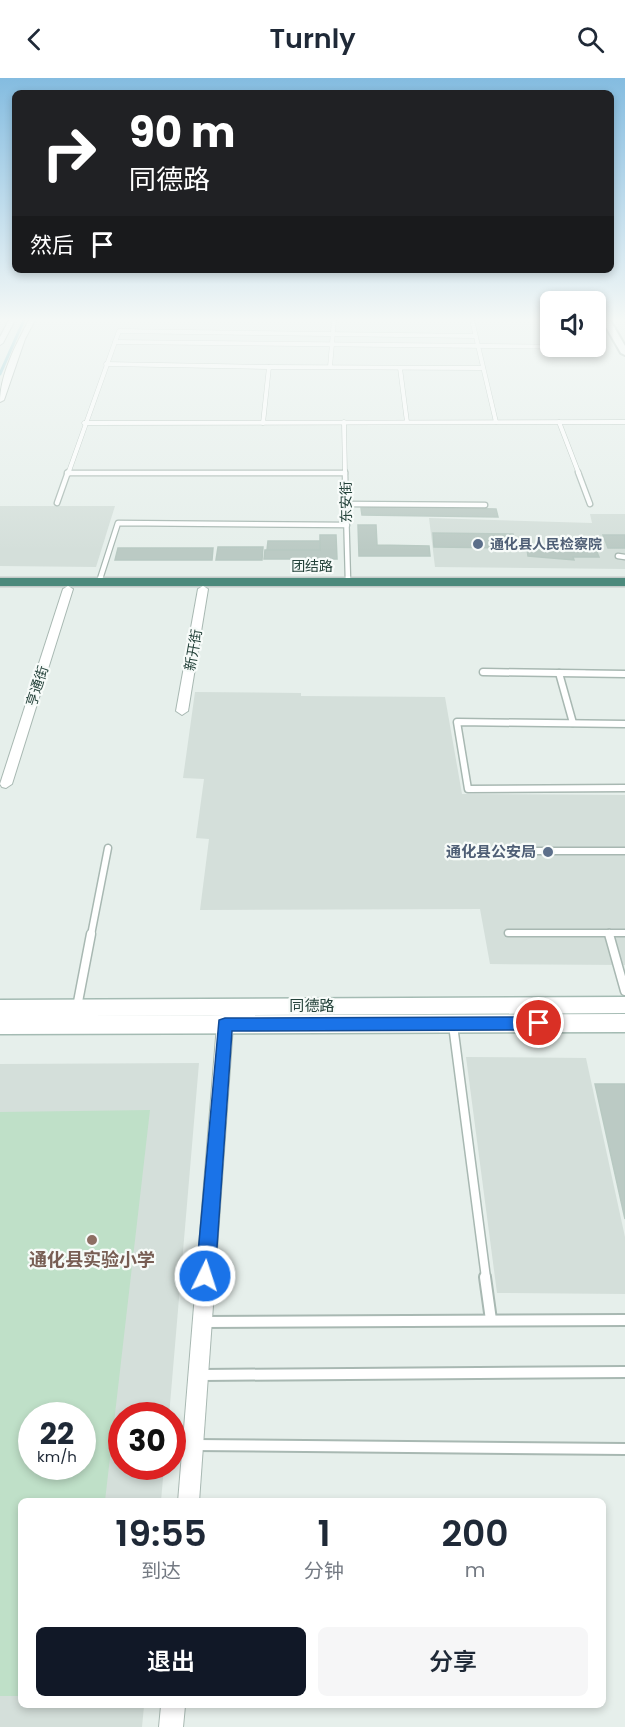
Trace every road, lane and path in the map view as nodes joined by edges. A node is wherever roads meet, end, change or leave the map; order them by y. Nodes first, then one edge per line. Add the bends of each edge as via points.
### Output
1 (94, 397) edge
2 (266, 397) edge
3 (404, 397) edge
4 (490, 397) edge
5 (344, 422) junction
6 (407, 422) junction
7 (496, 422) junction
8 (560, 422) junction
9 (625, 422) edge
10 (84, 423) junction
11 (263, 423) junction
12 (68, 473) junction
13 (345, 473) junction
14 (57, 503) dead end
15 (346, 504) junction
16 (590, 504) dead end
17 (485, 505) dead end
18 (346, 525) junction
19 (618, 556) dead end
20 (625, 556) edge
21 (348, 581) junction
22 (0, 582) edge
23 (99, 582) junction
24 (625, 582) edge
25 (68, 589) junction
26 (203, 589) junction
27 (0, 590) edge
28 (625, 590) edge
29 (483, 672) dead end
30 (560, 673) junction
31 (625, 674) edge
32 (182, 711) dead end
33 (573, 723) junction
34 (625, 724) edge
35 (6, 784) dead end
36 (625, 788) edge
37 (108, 848) dead end
38 (523, 851) dead end
39 (625, 851) edge
40 (508, 933) dead end
41 (609, 933) junction
42 (625, 933) edge
43 (625, 991) edge
44 (625, 1005) edge
45 (77, 1007) junction
46 (0, 1008) edge
47 (625, 1023) edge
48 (225, 1024) junction
49 (453, 1024) junction
50 (0, 1025) edge
51 (491, 1320) junction
52 (625, 1320) edge
53 (202, 1322) junction
54 (625, 1372) edge
55 (199, 1375) junction
56 (192, 1445) junction
57 (625, 1449) edge
58 (188, 1498) edge
59 (172, 1708) edge
60 (171, 1727) edge

1 - 10 lane
2 - 11 lane
3 - 6 lane
4 - 7 lane
5 - 6 lane
5 - 11 lane
5 - 13 lane, 东安街
6 - 7 lane
7 - 8 lane
8 - 9 lane
8 - 16 lane
10 - 11 lane
10 - 12 lane
12 - 13 lane
12 - 14 lane
13 - 15 lane, 东安街
15 - 17 lane
15 - 18 lane, 东安街
18 - 21 lane, 东安街
18 - 23 lane via 118,523
19 - 20 lane
21 - 23 highway, 团结路
21 - 24 highway, 团结路
22 - 23 highway, 团结路
25 - 26 highway, 团结路
25 - 27 highway, 团结路
25 - 35 street, 亨通街
26 - 28 highway, 团结路
26 - 32 street, 新开街
29 - 30 lane
30 - 31 lane
30 - 33 lane
33 - 34 lane
33 - 36 lane via 457,722 468,789
37 - 45 lane
38 - 39 lane
40 - 41 lane
41 - 42 lane
41 - 43 lane
44 - 45 main road, 同德路
45 - 46 main road, 同德路
47 - 49 main road, 同德路
48 - 49 main road, 同德路
48 - 50 main road, 同德路
48 - 53 street
49 - 51 lane
51 - 52 lane
51 - 53 lane
53 - 55 street
54 - 55 lane
55 - 56 street
56 - 57 lane
56 - 58 street
59 - 60 street

